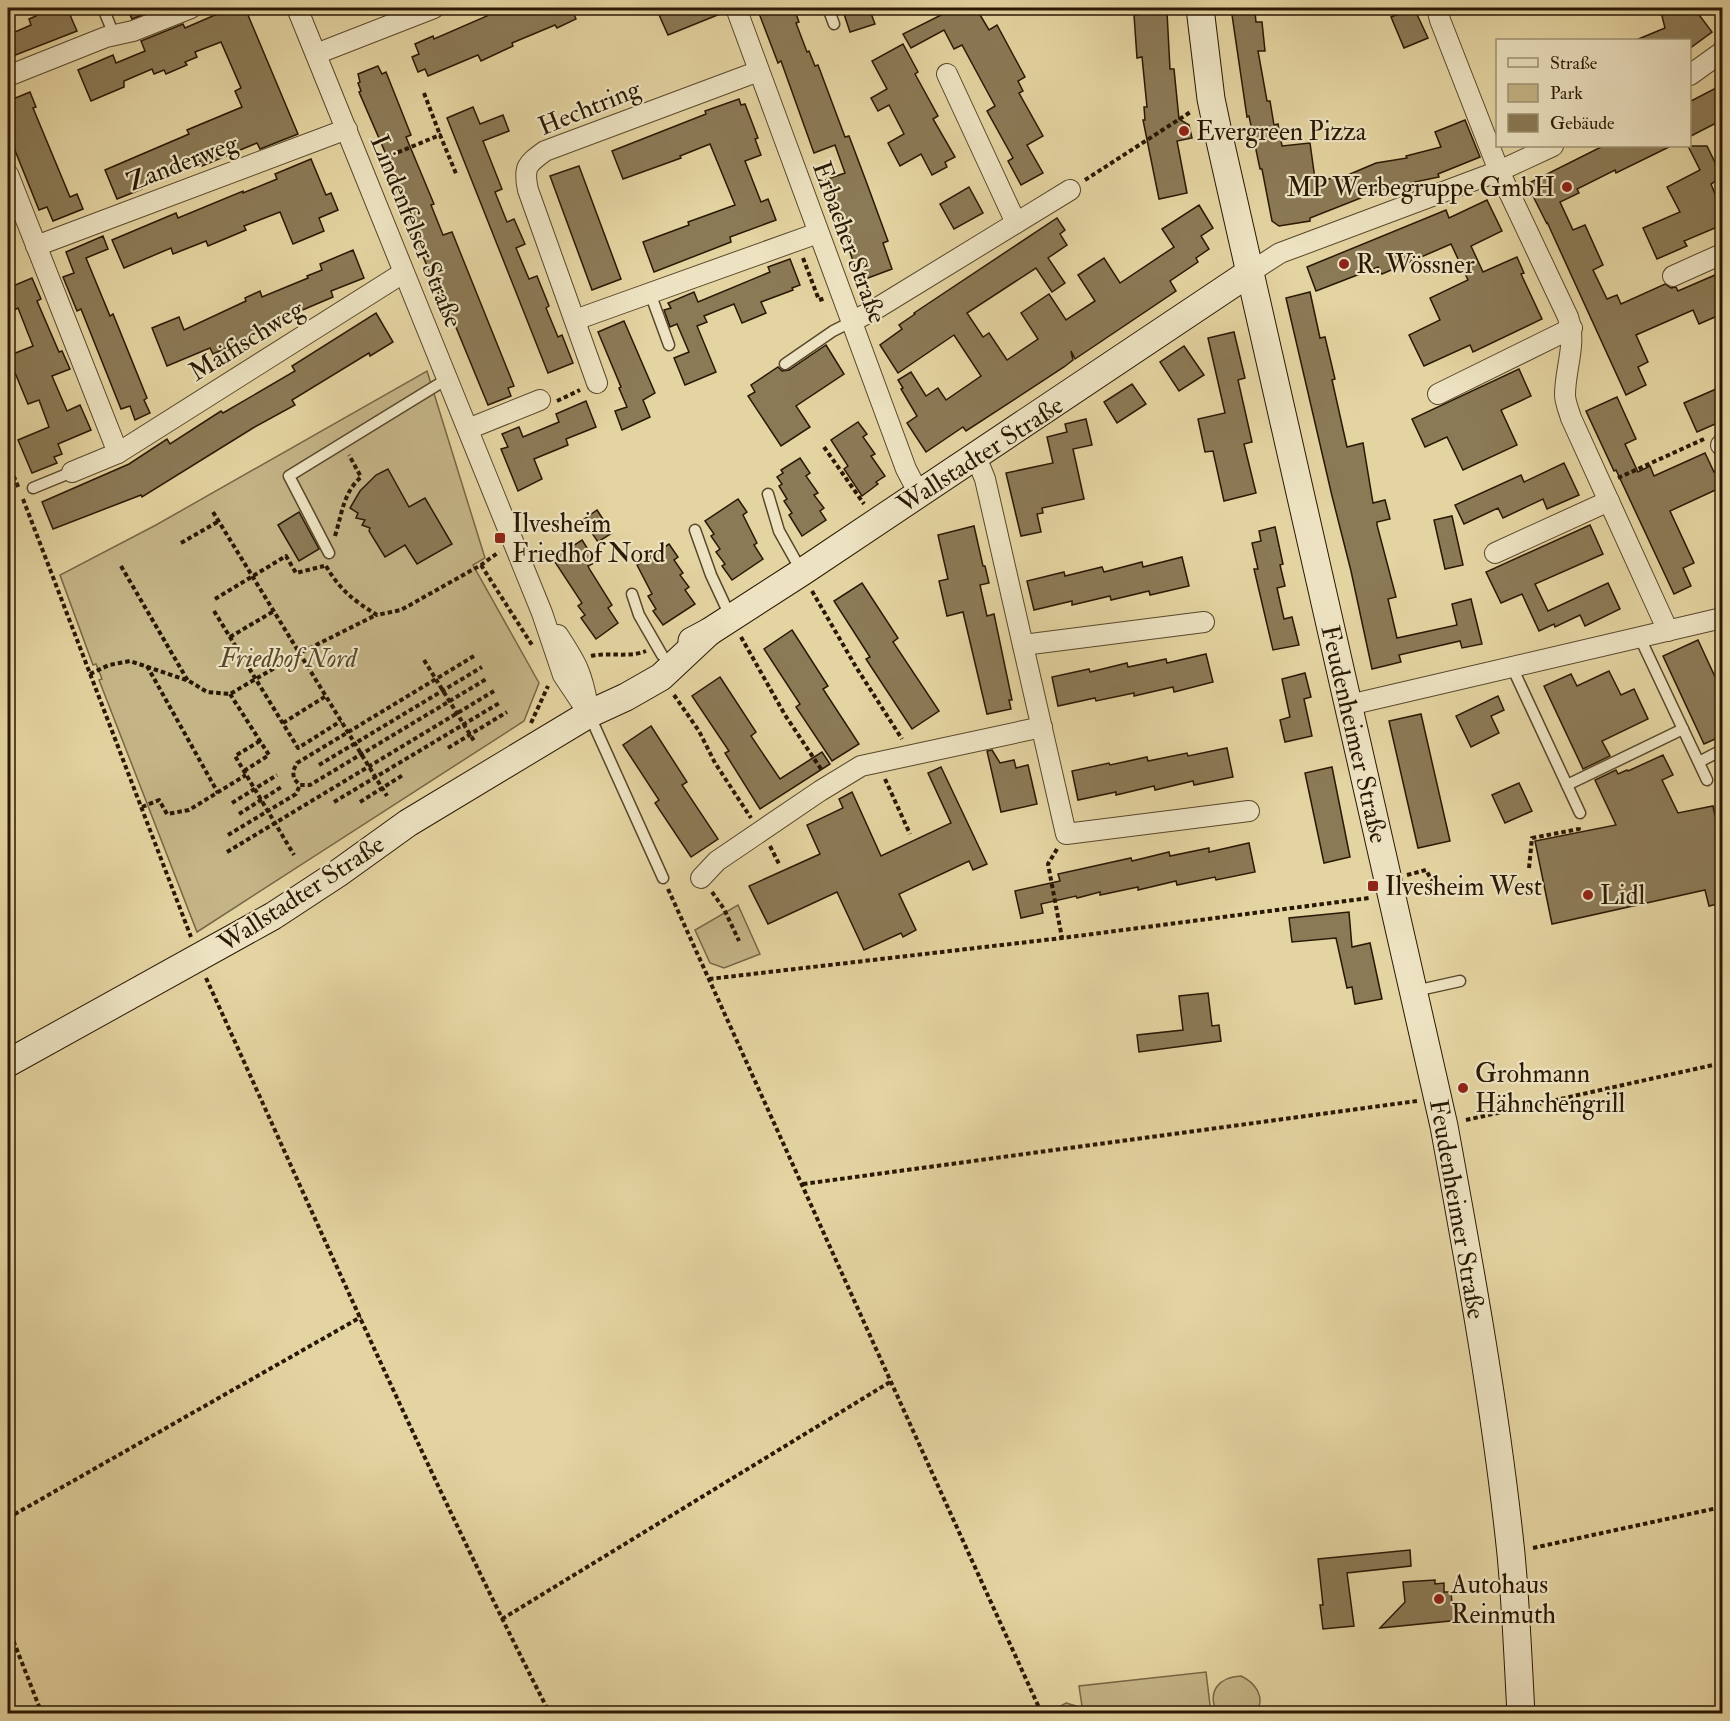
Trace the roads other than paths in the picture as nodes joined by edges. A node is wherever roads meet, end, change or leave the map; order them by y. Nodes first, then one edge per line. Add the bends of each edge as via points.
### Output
1 (103, 8) edge
2 (191, 8) edge
3 (297, 8) edge
4 (434, 8) edge
5 (736, 8) edge
6 (828, 8) edge
7 (1200, 8) edge
8 (1437, 8) edge
9 (834, 24) dead end
10 (114, 35) junction
11 (1722, 52) edge
12 (316, 54) junction
13 (759, 71) junction
14 (947, 74) dead end
15 (1691, 74) edge
16 (8, 76) edge
17 (347, 129) junction
18 (1551, 147) edge
19 (1499, 171) junction
20 (8, 174) edge
21 (1070, 190) road end
22 (1016, 223) junction
23 (818, 233) junction
24 (36, 246) junction
25 (1722, 254) edge
26 (403, 273) junction
27 (1249, 273) junction
28 (1673, 276) dead end
29 (650, 293) junction
30 (575, 320) junction
31 (851, 322) junction
32 (1572, 328) junction
33 (669, 345) dead end
34 (784, 364) dead end
35 (447, 379) junction
36 (597, 383) road end
37 (1438, 394) dead end
38 (540, 400) road end
39 (468, 429) junction
40 (118, 453) junction
41 (976, 457) junction
42 (72, 472) joint
43 (33, 488) dead end
44 (1605, 493) junction
45 (768, 494) dead end
46 (919, 494) junction
47 (695, 530) dead end
48 (329, 553) road end
49 (1495, 553) dead end
50 (802, 572) junction
51 (633, 594) dead end
52 (543, 614) junction
53 (1722, 618) edge
54 (1204, 622) dead end
55 (720, 625) junction
56 (1668, 631) junction
57 (1640, 638) junction
58 (1023, 645) junction
59 (662, 655) junction
60 (1512, 667) junction
61 (1349, 705) junction
62 (589, 714) junction
63 (1042, 727) junction
64 (1683, 729) junction
65 (1722, 750) edge
66 (1699, 762) junction
67 (1707, 780) dead end
68 (1567, 785) junction
69 (1249, 811) dead end
70 (1580, 813) dead end
71 (663, 878) road end
72 (701, 878) road end
73 (1460, 981) dead end
74 (1414, 991) junction
75 (8, 1063) edge
76 (1521, 1713) edge

1 - 10 lane
2 - 10 street
3 - 12 street, Lindenfelser Straße
4 - 12 street
5 - 13 street, Erbacher Straße
6 - 9 lane
7 - 27 main road, Feudenheimer Straße via 1210,99
8 - 19 street
10 - 16 street
11 - 15 street
12 - 17 street, Lindenfelser Straße
13 - 23 street, Erbacher Straße
13 - 30 street, Hechtring via 545,151 530,162 524,173 528,190
14 - 22 street
17 - 24 street, Zanderweg
17 - 26 street, Lindenfelser Straße
18 - 19 street
19 - 27 street via 1280,253
19 - 32 street
20 - 24 street
21 - 22 street
22 - 31 street
23 - 29 street
23 - 31 street, Erbacher Straße
24 - 40 street
25 - 28 street
26 - 35 street, Lindenfelser Straße
26 - 40 street, Maifischweg
27 - 41 main road, Wallstadter Straße
27 - 61 main road, Feudenheimer Straße
29 - 30 street
29 - 33 lane
30 - 36 street, Hechtring
31 - 34 lane
31 - 46 street, Erbacher Straße
32 - 37 street
32 - 44 street via 1564,396
35 - 39 street, Lindenfelser Straße
35 - 48 lane via 289,476
38 - 39 street
39 - 52 street, Lindenfelser Straße
40 - 42 street, Maifischweg
41 - 46 main road, Wallstadter Straße
41 - 58 street via 985,479
42 - 43 lane
44 - 49 street
44 - 56 street
45 - 50 lane via 780,531
46 - 50 main road, Wallstadter Straße
47 - 55 lane via 711,575
50 - 55 main road, Wallstadter Straße
51 - 59 lane via 639,615
52 - 62 street, Lindenfelser Straße via 563,675
52 - 62 street, Lindenfelser Straße via 578,665
53 - 56 street
54 - 58 street
55 - 59 main road, Wallstadter Straße
55 - 62 main road, Wallstadter Straße via 661,676
56 - 57 street
57 - 60 street
57 - 64 lane
58 - 63 street
59 - 62 main road, Wallstadter Straße
60 - 61 street
60 - 68 lane
61 - 74 main road, Feudenheimer Straße
62 - 71 lane
62 - 75 main road, Wallstadter Straße via 408,823 297,901 196,952
63 - 69 street via 1066,834
63 - 72 street via 861,766 717,861
64 - 66 lane
64 - 68 lane
65 - 66 lane
66 - 67 lane
68 - 70 lane
73 - 74 lane
74 - 76 main road, Feudenheimer Straße via 1444,1125 1486,1363 1510,1552

